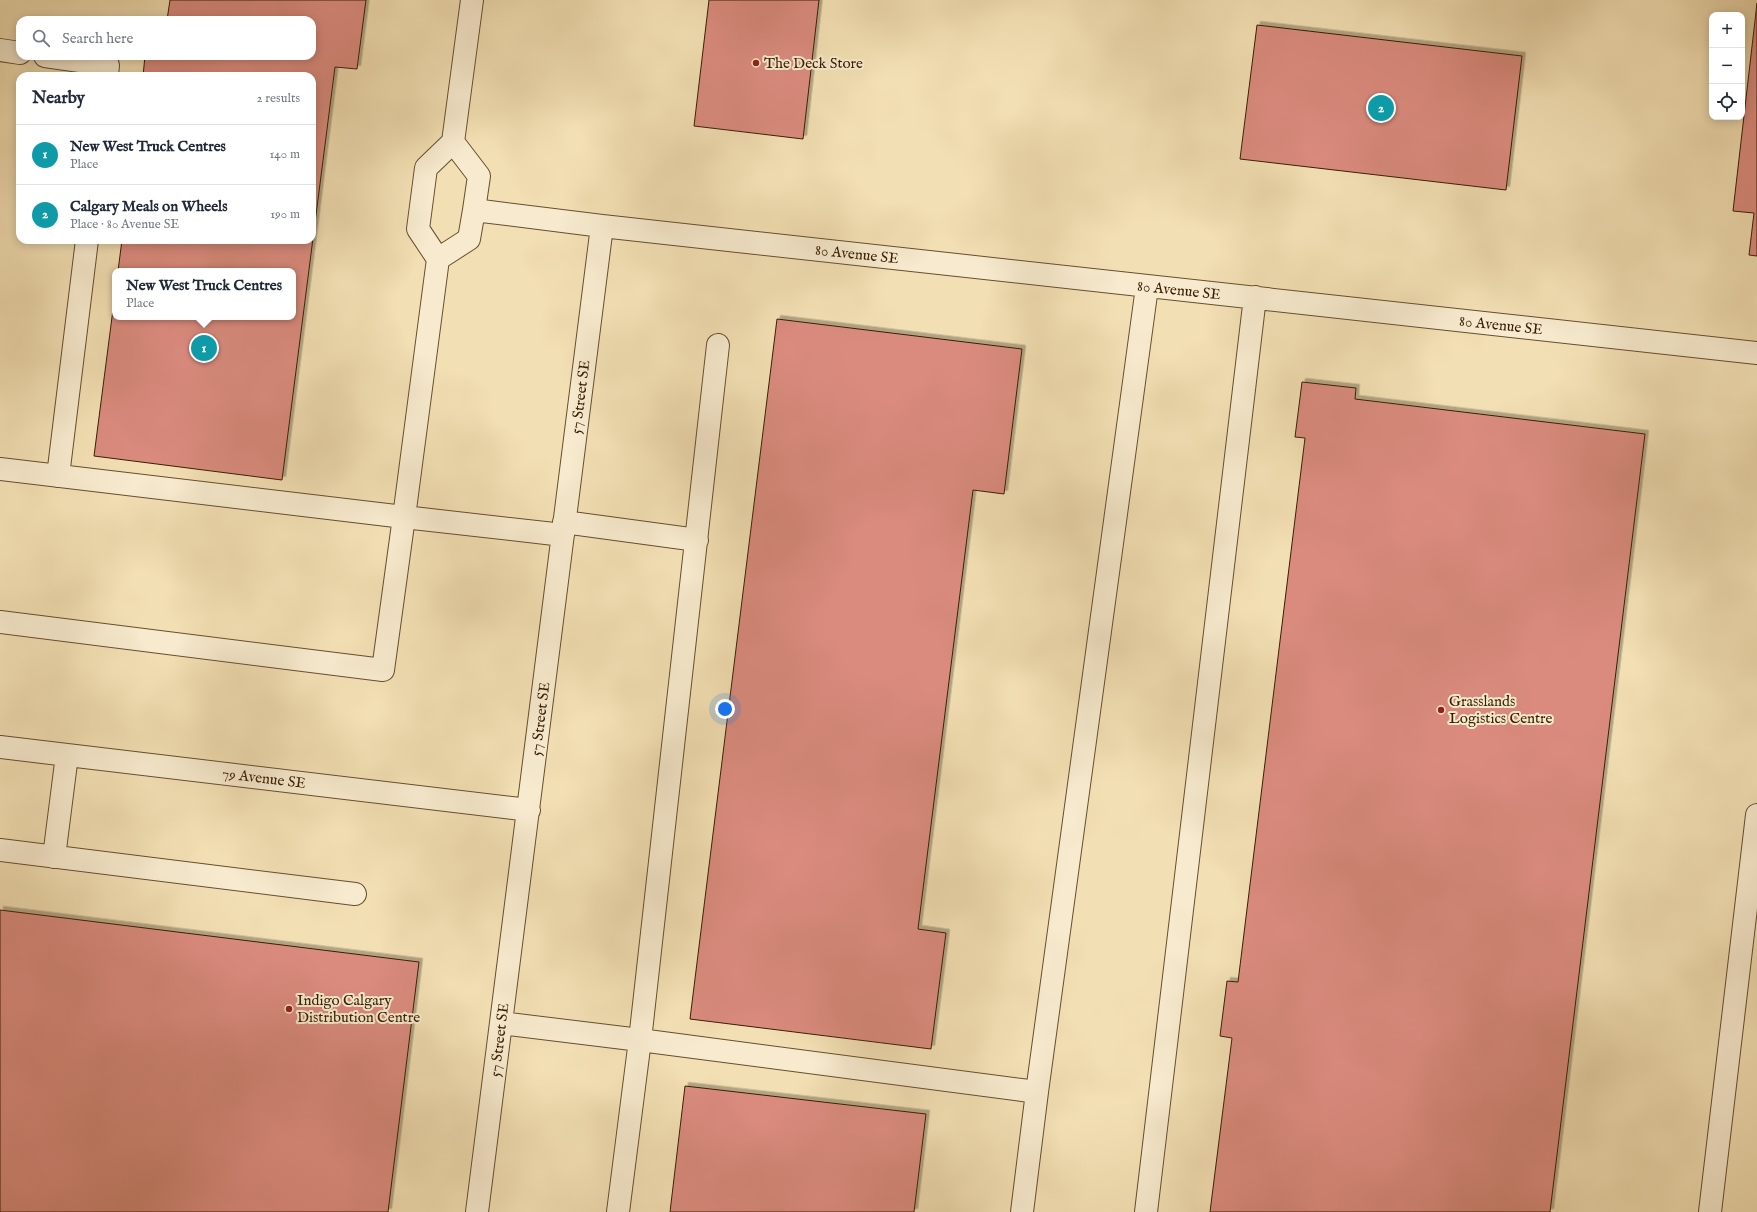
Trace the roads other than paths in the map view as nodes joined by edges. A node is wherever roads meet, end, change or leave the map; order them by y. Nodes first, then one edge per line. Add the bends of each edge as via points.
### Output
1 (472, 0) edge
2 (0, 50) edge
3 (16, 52) edge
4 (76, 60) edge
5 (107, 72) edge
6 (454, 142) junction
7 (474, 210) junction
8 (602, 226) junction
9 (87, 244) edge
10 (438, 259) junction
11 (1147, 287) junction
12 (1255, 297) junction
13 (718, 346) dead end
14 (1757, 353) edge
15 (0, 469) edge
16 (58, 476) junction
17 (404, 516) junction
18 (564, 529) junction
19 (696, 540) junction
20 (0, 622) edge
21 (0, 747) edge
22 (67, 755) junction
23 (528, 810) junction
24 (1757, 815) edge
25 (0, 850) edge
26 (54, 857) junction
27 (355, 894) dead end
28 (501, 1023) junction
29 (640, 1040) junction
30 (1037, 1092) junction
31 (477, 1212) edge
32 (618, 1212) edge
33 (1022, 1212) edge
34 (1146, 1212) edge
35 (1710, 1212) edge

1 - 6 street
2 - 3 street
4 - 5 street via 108,64
6 - 7 street via 479,176
6 - 10 street via 426,168 418,228
7 - 8 street, 80 Avenue SE
7 - 10 street via 469,239
8 - 11 street, 80 Avenue SE
8 - 18 street, 57 Street SE
9 - 16 street
10 - 17 street
11 - 12 street, 80 Avenue SE
11 - 30 street
12 - 14 street, 80 Avenue SE
12 - 34 street
13 - 19 street
15 - 16 street
16 - 17 street
17 - 18 street
17 - 20 street via 383,670
18 - 19 street
18 - 23 street, 57 Street SE
19 - 29 street
21 - 22 street, 79 Avenue SE
22 - 23 street, 79 Avenue SE
22 - 26 street
23 - 28 street, 57 Street SE
24 - 35 street
25 - 26 street
26 - 27 street
28 - 29 street
28 - 31 street, 57 Street SE
29 - 30 street
29 - 32 street
30 - 33 street

